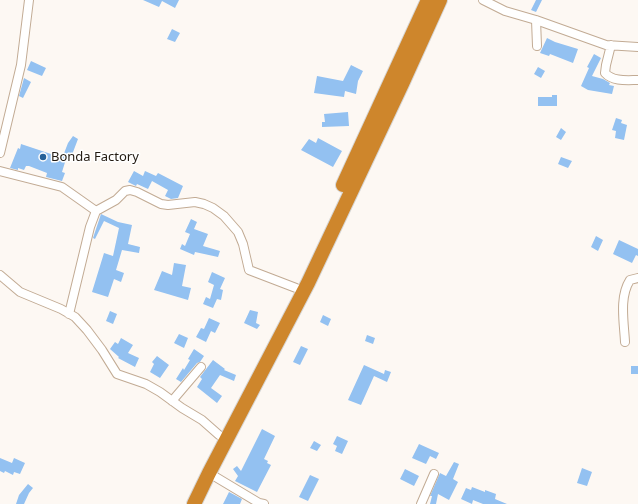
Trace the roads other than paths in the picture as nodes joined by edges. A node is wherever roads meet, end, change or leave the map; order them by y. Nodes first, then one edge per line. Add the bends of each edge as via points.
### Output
1 (29, 0) edge
2 (428, 0) edge
3 (440, 0) edge
4 (483, 0) edge
5 (536, 20) junction
6 (611, 45) junction
7 (537, 46) dead end
8 (638, 47) edge
9 (638, 80) edge
10 (0, 153) edge
11 (0, 171) edge
12 (96, 211) junction
13 (0, 275) edge
14 (638, 278) edge
15 (296, 288) junction
16 (69, 314) junction
17 (625, 342) dead end
18 (200, 367) dead end
19 (172, 401) junction
20 (219, 435) junction
21 (209, 473) junction
22 (434, 474) dead end
23 (184, 504) edge
24 (194, 504) edge
25 (264, 504) edge
26 (421, 504) edge

1 - 10 street via 20,65
2 - 15 highway
3 - 21 highway via 308,283
4 - 5 street via 505,11
5 - 6 street
5 - 7 street
6 - 8 street
6 - 9 street via 605,73 608,77
11 - 12 street via 62,187
12 - 15 street via 130,190 161,204 204,204 224,216 238,232 249,270
12 - 16 street
13 - 16 street via 20,292
14 - 17 street via 630,280 625,287
15 - 20 highway
16 - 19 street via 88,330 117,374 146,384
18 - 19 street
19 - 20 street via 202,420
20 - 23 highway
21 - 24 highway
21 - 25 street
22 - 26 street

